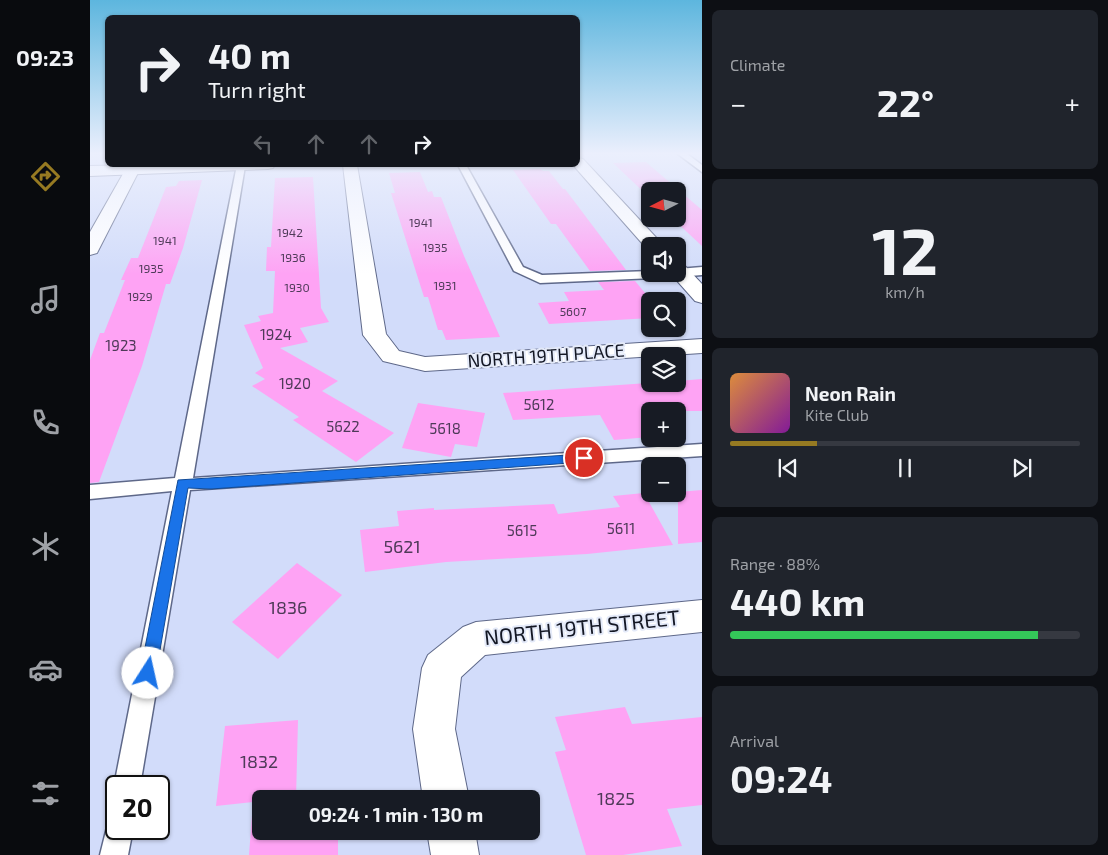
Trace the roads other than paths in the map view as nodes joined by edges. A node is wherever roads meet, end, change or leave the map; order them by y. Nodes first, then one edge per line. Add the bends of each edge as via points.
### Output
1 (119, 194) edge
2 (236, 194) edge
3 (354, 194) edge
4 (478, 194) edge
5 (607, 194) edge
6 (647, 237) edge
7 (90, 248) edge
8 (702, 271) edge
9 (686, 272) edge
10 (641, 275) edge
11 (686, 280) edge
12 (702, 297) edge
13 (702, 346) edge
14 (702, 450) edge
15 (183, 484) junction
16 (90, 492) edge
17 (702, 616) edge
18 (129, 775) edge
19 (444, 790) edge
20 (117, 840) edge
21 (452, 840) edge
22 (114, 855) edge
23 (455, 855) edge

1 - 7 street
2 - 15 lane
3 - 13 street, NORTH 19TH PLACE via 375,335 391,356 425,364
4 - 10 lane via 518,269 540,279
5 - 6 street
8 - 9 lane
11 - 12 street
14 - 15 lane
15 - 16 lane
15 - 18 lane
17 - 19 street, NORTH 19TH STREET via 476,639 442,668 434,729
20 - 22 lane
21 - 23 street

